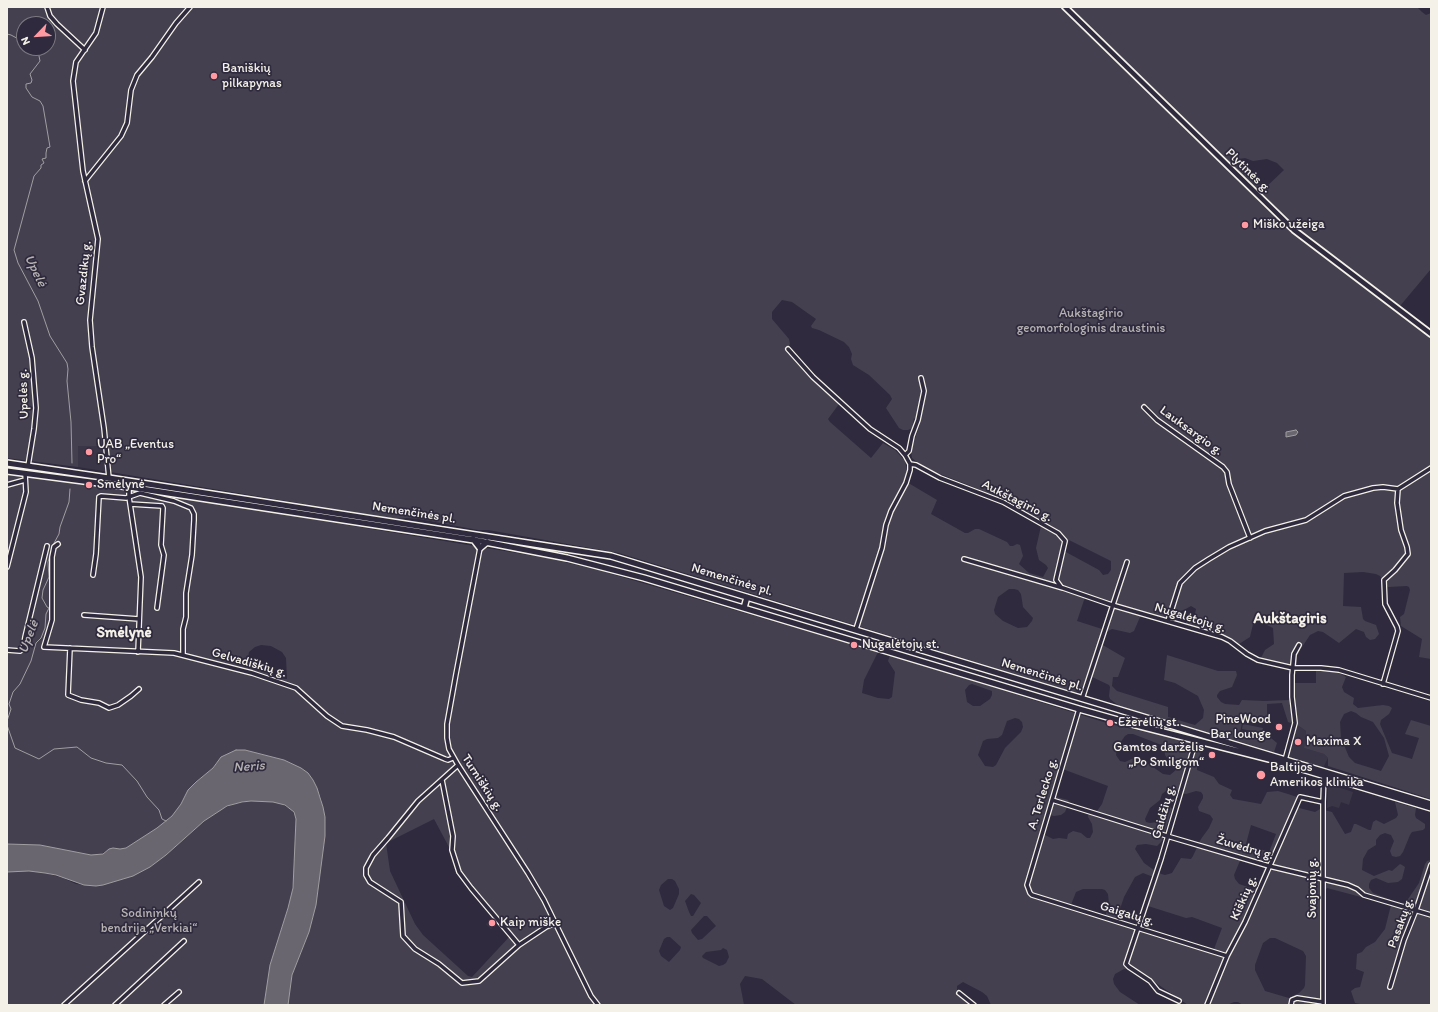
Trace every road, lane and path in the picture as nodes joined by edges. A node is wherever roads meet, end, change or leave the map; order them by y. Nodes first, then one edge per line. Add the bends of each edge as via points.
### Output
1 (47, 7) edge
2 (103, 7) edge
3 (190, 7) edge
4 (1065, 7) edge
5 (85, 50) junction
6 (86, 181) junction
7 (24, 322) dead end
8 (1430, 332) edge
9 (788, 349) dead end
10 (921, 378) dead end
11 (1144, 408) dead end
12 (905, 455) junction
13 (7, 463) edge
14 (910, 464) junction
15 (28, 466) junction
16 (1431, 468) edge
17 (7, 471) edge
18 (25, 473) junction
19 (109, 478) junction
20 (25, 480) junction
21 (7, 485) edge
22 (129, 487) junction
23 (1398, 489) junction
24 (129, 496) junction
25 (130, 504) junction
26 (414, 528) junction
27 (1250, 538) junction
28 (473, 539) junction
29 (488, 542) junction
30 (524, 542) junction
31 (58, 544) dead end
32 (47, 546) dead end
33 (480, 548) junction
34 (523, 549) junction
35 (964, 559) dead end
36 (1127, 562) dead end
37 (7, 567) edge
38 (93, 575) dead end
39 (1063, 588) junction
40 (747, 596) junction
41 (1112, 605) junction
42 (157, 608) dead end
43 (744, 608) junction
44 (84, 615) dead end
45 (139, 619) junction
46 (1168, 621) junction
47 (856, 629) junction
48 (1299, 645) dead end
49 (70, 648) junction
50 (7, 650) edge
51 (138, 652) junction
52 (183, 655) junction
53 (1293, 668) junction
54 (1383, 684) junction
55 (139, 689) dead end
56 (1082, 698) junction
57 (1431, 698) edge
58 (1079, 709) junction
59 (1189, 739) junction
60 (1202, 742) junction
61 (1194, 747) junction
62 (454, 758) junction
63 (1285, 760) junction
64 (458, 765) junction
65 (1324, 774) junction
66 (442, 780) junction
67 (1052, 800) junction
68 (1323, 802) junction
69 (1431, 804) edge
70 (1431, 808) edge
71 (1167, 836) junction
72 (1431, 865) edge
73 (1269, 866) junction
74 (1323, 879) junction
75 (199, 882) dead end
76 (1027, 885) joint
77 (1416, 910) junction
78 (1431, 915) edge
79 (556, 923) junction
80 (1139, 928) junction
81 (184, 941) dead end
82 (519, 945) junction
83 (1227, 956) junction
84 (1390, 987) dead end
85 (179, 992) dead end
86 (959, 993) dead end
87 (1179, 1001) dead end
88 (1323, 1004) edge
89 (64, 1005) edge
90 (115, 1005) edge
91 (164, 1005) edge
92 (598, 1005) edge
93 (974, 1005) edge
94 (1207, 1005) edge
95 (1291, 1005) edge

1 - 5 street via 57,24
2 - 5 street, Gvazdikų g. via 96,33
3 - 6 street via 137,75 131,90 127,123 121,136
4 - 8 main road, Plytinės g. via 1307,241
5 - 6 street, Gvazdikų g. via 76,62 73,81
6 - 19 street, Gvazdikų g. via 98,239 90,320
7 - 15 street, Upelės g. via 32,358 36,408
9 - 12 street via 870,429
10 - 12 street via 924,391 918,420 909,451
11 - 27 street, Lauksargio g. via 1223,467
12 - 14 street
13 - 15 main road, Nemenčinės pl.
14 - 39 street, Aukštagirio g. via 1003,502 1058,533 1065,541 1056,580
14 - 47 street via 906,484 886,525 882,548
15 - 19 main road, Nemenčinės pl.
16 - 23 street
17 - 18 main road, Nemenčinės pl.
18 - 20 street
18 - 22 main road, Nemenčinės pl.
19 - 26 main road, Nemenčinės pl.
20 - 21 street
20 - 37 street via 26,492
22 - 24 street
22 - 26 main road, Nemenčinės pl.
23 - 27 street via 1378,488 1349,494 1306,520 1265,531
23 - 54 street via 1396,503 1408,554 1384,580 1384,604 1398,631
24 - 25 street
24 - 38 street via 99,497
24 - 52 street via 140,493 174,501 191,508 194,514 183,629
25 - 42 street via 163,508 161,545 164,555
25 - 45 street via 141,577
26 - 28 main road, Nemenčinės pl.
26 - 30 main road, Nemenčinės pl.
27 - 46 street via 1229,547 1195,568 1180,583
28 - 29 main road, Nemenčinės pl.
28 - 33 main road
29 - 33 main road
29 - 34 main road, Nemenčinės pl.
30 - 34 main road
30 - 40 main road, Nemenčinės pl. via 611,556
31 - 49 street, Gelvadiškių g. via 54,547 52,557 52,620 44,647
32 - 50 street via 23,649
33 - 62 street, Turniškių g. via 447,724 447,738
34 - 43 main road, Nemenčinės pl. via 597,565
35 - 39 street, Nugalėtojų g.
36 - 41 street
39 - 41 street, Nugalėtojų g.
40 - 43 main road
40 - 47 main road, Nemenčinės pl.
41 - 46 street, Nugalėtojų g.
41 - 56 street
43 - 58 main road, Nemenčinės pl.
44 - 45 street
45 - 51 street
46 - 53 street, Nugalėtojų g. via 1226,639 1257,660
47 - 56 main road, Nemenčinės pl.
48 - 53 street via 1294,654
49 - 51 street, Gelvadiškių g.
49 - 55 street via 68,696 109,708 118,705
51 - 52 street, Gelvadiškių g.
52 - 62 street, Gelvadiškių g. via 252,672 290,685 345,728 367,730 394,737 445,759
53 - 54 street, Nugalėtojų g. via 1332,669
53 - 63 street via 1292,697 1295,724
54 - 57 street, Nugalėtojų g.
56 - 58 main road
56 - 63 main road, Nemenčinės pl.
58 - 59 main road, Nemenčinės pl.
58 - 67 street, A. Terlecko g.
59 - 60 main road, Nemenčinės pl.
59 - 61 street
60 - 61 street
60 - 65 main road, Nemenčinės pl.
61 - 71 street, Gaidžių g.
62 - 64 street, Turniškių g.
63 - 65 main road, Nemenčinės pl.
64 - 66 street
64 - 79 street, Turniškių g. via 528,873
65 - 68 street, Svajonių g.
65 - 69 main road, Nemenčinės pl.
65 - 70 main road, Nemenčinės pl.
66 - 82 street via 453,836 452,850 459,872
66 - 82 street via 418,801 373,854 366,868 366,877 401,902 403,936 415,949 462,983 479,981
67 - 71 street, Žuvėdrų g.
67 - 76 street, A. Terlecko g.
68 - 73 street, Kiškių g. via 1300,797
68 - 74 street, Svajonių g.
71 - 73 street, Žuvėdrų g.
71 - 80 street, Gaidžių g.
72 - 77 street, Pasakų g.
73 - 74 street, Žuvėdrų g.
73 - 83 street, Kiškių g.
74 - 77 street, Žuvėdrų g. via 1348,885 1364,895
74 - 88 street, Svajonių g.
75 - 89 street
76 - 80 street, Gaigalų g. via 1032,895
77 - 78 street, Žuvėdrų g.
77 - 84 street, Pasakų g.
79 - 82 street
79 - 92 street, Turniškių g. via 591,996
80 - 83 street, Gaigalų g.
80 - 87 street, Gaidžių g. via 1127,965 1150,981 1158,991
81 - 90 street
83 - 94 street, Kiškių g.
85 - 91 street
86 - 93 street
88 - 95 street via 1297,998 1292,1000

